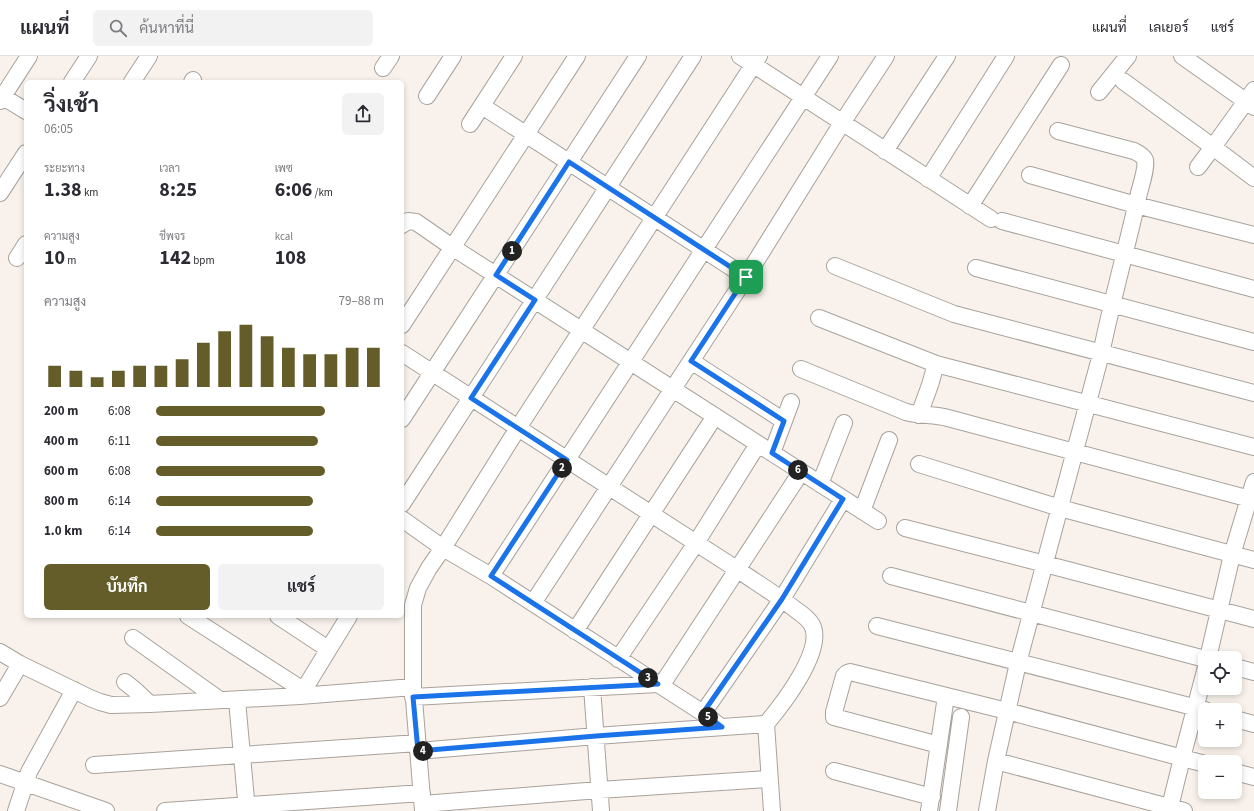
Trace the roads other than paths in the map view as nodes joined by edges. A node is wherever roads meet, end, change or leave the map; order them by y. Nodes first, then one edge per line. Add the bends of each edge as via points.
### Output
1 (29, 56) edge
2 (89, 56) edge
3 (149, 56) edge
4 (453, 56) edge
5 (513, 56) edge
6 (577, 56) edge
7 (638, 56) edge
8 (693, 56) edge
9 (830, 56) edge
10 (886, 56) edge
11 (947, 56) edge
12 (1006, 56) edge
13 (1128, 56) edge
14 (1182, 56) edge
15 (751, 59) edge
16 (1061, 65) dead end
17 (73, 80) edge
18 (133, 80) edge
19 (1123, 81) dead end
20 (1099, 92) dead end
21 (427, 96) dead end
22 (803, 96) junction
23 (1, 97) edge
24 (1251, 99) edge
25 (482, 106) junction
26 (24, 110) edge
27 (842, 123) junction
28 (470, 124) dead end
29 (1058, 132) dead end
30 (526, 135) junction
31 (1213, 147) junction
32 (885, 151) junction
33 (24, 156) edge
34 (569, 162) junction
35 (1198, 167) dead end
36 (1030, 175) dead end
37 (928, 178) junction
38 (1254, 178) edge
39 (608, 188) junction
40 (0, 193) edge
41 (1136, 205) junction
42 (970, 206) junction
43 (654, 218) junction
44 (404, 224) edge
45 (1254, 235) edge
46 (24, 247) edge
47 (452, 247) junction
48 (704, 250) junction
49 (1124, 254) junction
50 (17, 258) dead end
51 (834, 266) dead end
52 (976, 268) dead end
53 (496, 275) junction
54 (746, 277) junction
55 (1254, 289) edge
56 (535, 300) junction
57 (1112, 304) junction
58 (819, 318) dead end
59 (404, 322) edge
60 (581, 330) junction
61 (1254, 342) edge
62 (1101, 354) junction
63 (404, 355) edge
64 (691, 361) junction
65 (631, 362) junction
66 (936, 364) junction
67 (801, 369) dead end
68 (432, 373) junction
69 (673, 389) junction
70 (1254, 393) edge
71 (471, 398) junction
72 (792, 402) dead end
73 (1087, 403) junction
74 (919, 415) junction
75 (404, 416) edge
76 (715, 416) junction
77 (784, 421) junction
78 (844, 423) dead end
79 (518, 428) junction
80 (889, 440) dead end
81 (1254, 447) edge
82 (765, 449) junction
83 (1075, 451) junction
84 (567, 460) junction
85 (919, 464) dead end
86 (801, 472) junction
87 (1254, 482) edge
88 (820, 484) junction
89 (609, 487) junction
90 (843, 499) junction
91 (1252, 499) edge
92 (404, 501) edge
93 (1060, 508) junction
94 (862, 511) junction
95 (651, 514) junction
96 (878, 521) dead end
97 (404, 526) edge
98 (905, 528) dead end
99 (696, 543) junction
100 (443, 548) junction
101 (1232, 555) junction
102 (1254, 560) edge
103 (1046, 564) junction
104 (738, 570) junction
105 (491, 576) junction
106 (891, 576) dead end
107 (782, 599) junction
108 (533, 603) junction
109 (1220, 610) junction
110 (1032, 613) junction
111 (191, 618) edge
112 (281, 618) edge
113 (348, 618) edge
114 (1254, 619) edge
115 (877, 626) dead end
116 (575, 631) junction
117 (133, 638) dead end
118 (328, 649) junction
119 (1210, 651) edge
120 (0, 652) edge
121 (1198, 657) edge
122 (618, 659) junction
123 (1018, 663) junction
124 (20, 664) junction
125 (1242, 669) edge
126 (1254, 672) edge
127 (125, 682) dead end
128 (660, 685) junction
129 (592, 687) junction
130 (74, 690) junction
131 (413, 692) junction
132 (301, 693) junction
133 (946, 696) junction
134 (0, 698) edge
135 (220, 700) junction
136 (238, 700) junction
137 (150, 704) junction
138 (1198, 708) edge
139 (1007, 711) junction
140 (703, 713) junction
141 (1198, 714) edge
142 (961, 717) dead end
143 (1242, 721) edge
144 (766, 724) junction
145 (1254, 724) edge
146 (722, 727) junction
147 (596, 736) junction
148 (939, 745) junction
149 (418, 747) junction
150 (242, 756) junction
151 (1182, 758) junction
152 (996, 761) junction
153 (1198, 762) edge
154 (94, 765) dead end
155 (834, 771) dead end
156 (0, 774) edge
157 (1242, 774) edge
158 (1254, 777) edge
159 (770, 780) junction
160 (25, 782) junction
161 (599, 790) junction
162 (423, 803) edge
163 (930, 804) edge
164 (247, 809) edge
165 (1174, 810) edge
166 (16, 811) edge
167 (106, 811) edge
168 (165, 811) edge
169 (601, 811) edge
170 (772, 811) edge
171 (948, 811) edge
172 (987, 811) edge

1 - 23 street
2 - 17 street
3 - 18 street
4 - 21 street
5 - 25 street
6 - 30 street
7 - 34 street
8 - 39 street
9 - 22 street
10 - 27 street
11 - 32 street
12 - 37 street
13 - 20 street
14 - 24 street
15 - 22 street
15 - 43 street
16 - 42 street
19 - 31 street
22 - 27 street
22 - 48 street
23 - 26 street
24 - 31 street
25 - 28 street
25 - 30 street
27 - 32 street
27 - 54 street
29 - 41 street via 1140,153 1145,164
30 - 34 street
30 - 47 street
31 - 35 street
31 - 38 street
32 - 37 street
33 - 40 street
34 - 39 street
34 - 53 street
36 - 41 street
37 - 42 street
39 - 43 street
39 - 56 street
41 - 45 street
41 - 49 street
42 - 49 street via 997,220
43 - 48 street
43 - 60 street
44 - 47 street via 408,221 416,222
46 - 50 street
47 - 53 street
47 - 59 street
48 - 54 street
48 - 65 street
49 - 55 street
49 - 57 street
51 - 62 street via 954,314
52 - 57 street
53 - 56 street
53 - 68 street
54 - 64 street
56 - 60 street
56 - 71 street
57 - 61 street
57 - 62 street
58 - 66 street
60 - 65 street
60 - 79 street
62 - 70 street
62 - 73 street
63 - 68 street
64 - 69 street
64 - 77 street
65 - 69 street
65 - 84 street
66 - 73 street
66 - 74 street
67 - 74 street
68 - 71 street
68 - 75 street
69 - 76 street
69 - 89 street
71 - 79 street
71 - 92 street
72 - 77 street
73 - 81 street
73 - 83 street
74 - 83 street via 938,415
76 - 82 street
76 - 95 street
77 - 82 street
78 - 88 street
79 - 84 street
79 - 100 street
80 - 94 street
82 - 86 street
82 - 99 street
83 - 91 street
83 - 93 street
84 - 89 street
84 - 105 street
85 - 93 street
86 - 88 street
86 - 104 street
87 - 91 street
88 - 90 street
89 - 95 street
89 - 108 street
90 - 94 street
90 - 107 street
91 - 101 street
93 - 101 street
93 - 103 street
94 - 96 street
95 - 99 street
95 - 116 street
97 - 100 street
98 - 103 street
99 - 104 street
99 - 122 street
100 - 105 street
100 - 131 street via 418,588 413,605
101 - 102 street
101 - 109 street
103 - 109 street
103 - 110 street
104 - 107 street
104 - 128 street
105 - 108 street
106 - 110 street
107 - 140 street
107 - 144 street via 808,619 812,626 814,642 811,657 786,698
108 - 116 street
109 - 114 street
109 - 119 street
110 - 121 street
110 - 123 street
111 - 132 street
112 - 118 street
113 - 118 street
115 - 123 street
116 - 122 street
117 - 135 street
118 - 132 street
120 - 124 street
122 - 128 street
123 - 138 street
123 - 139 street
124 - 130 street
124 - 134 street
125 - 126 street
127 - 137 street
128 - 129 street
128 - 140 street
129 - 131 street
129 - 147 street
130 - 137 street via 111,705
130 - 160 street
131 - 132 street
131 - 149 street
132 - 136 street
133 - 139 street
133 - 148 street
133 - 148 street via 850,672 844,676 834,712 834,717 838,719
135 - 136 street
135 - 137 street
136 - 150 street
139 - 151 street
139 - 152 street
140 - 146 street
141 - 151 street
142 - 171 street
143 - 145 street
144 - 146 street
144 - 159 street
146 - 147 street
147 - 149 street
147 - 161 street
148 - 163 street
149 - 150 street
149 - 162 street
150 - 154 street
150 - 164 street
151 - 153 street
151 - 165 street
152 - 165 street
152 - 172 street
155 - 163 street
156 - 160 street
157 - 158 street
159 - 161 street
159 - 170 street
160 - 166 street
160 - 167 street
161 - 162 street
161 - 169 street
162 - 164 street
164 - 168 street

